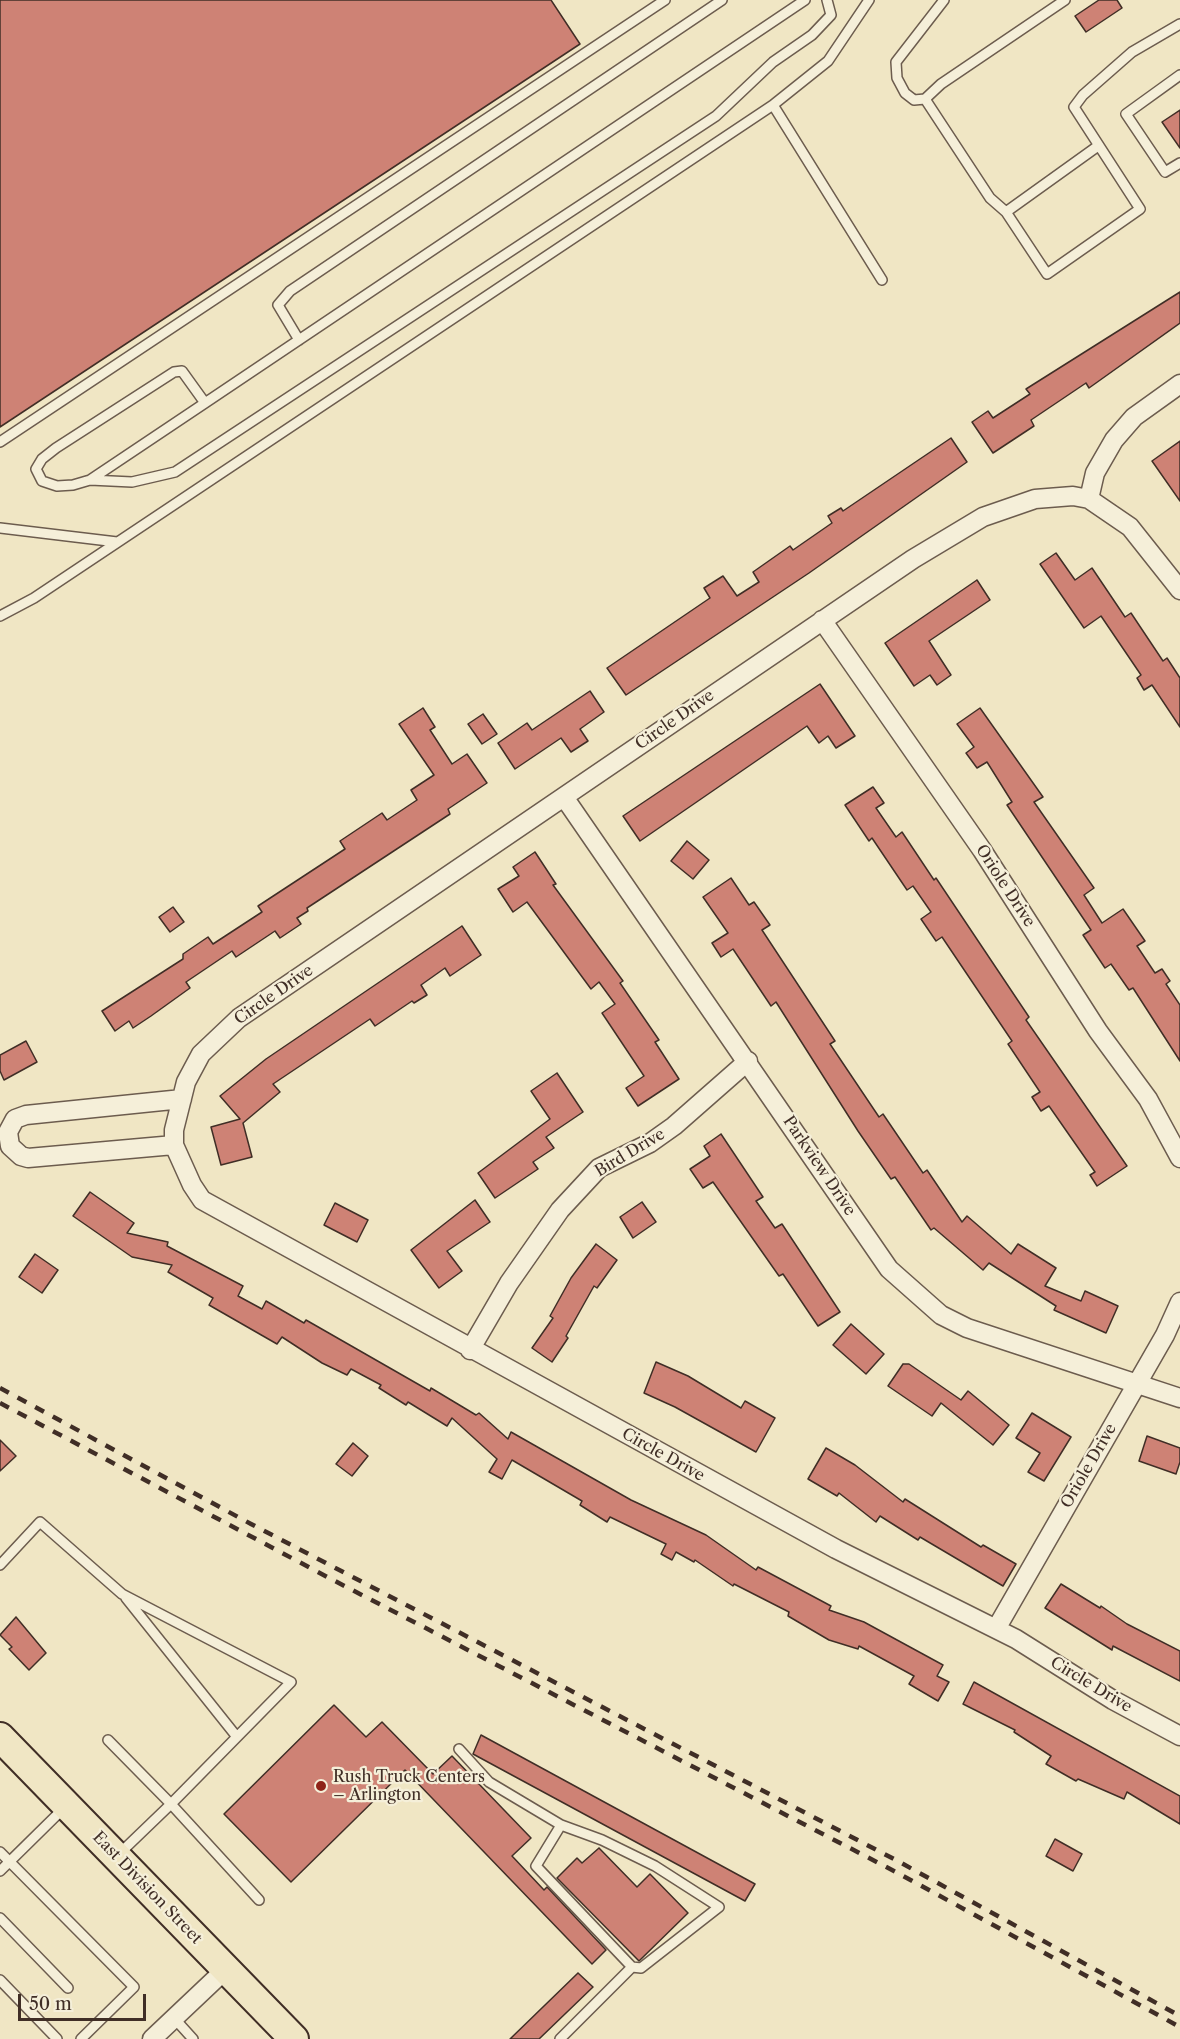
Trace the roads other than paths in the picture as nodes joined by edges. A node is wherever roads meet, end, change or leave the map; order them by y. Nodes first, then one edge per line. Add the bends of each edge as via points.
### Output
1 (665, 0) edge
2 (722, 0) edge
3 (805, 0) edge
4 (827, 0) edge
5 (868, 0) edge
6 (944, 0) edge
7 (1065, 0) edge
8 (1180, 24) edge
9 (1180, 75) edge
10 (925, 99) junction
11 (773, 105) junction
12 (1098, 146) junction
13 (1180, 163) edge
14 (1006, 212) junction
15 (882, 280) dead end
16 (299, 340) junction
17 (1180, 384) edge
18 (205, 403) junction
19 (0, 442) edge
20 (90, 480) junction
21 (1089, 499) junction
22 (0, 528) edge
23 (117, 542) junction
24 (1180, 590) edge
25 (0, 616) edge
26 (822, 620) junction
27 (564, 797) junction
28 (748, 1061) junction
29 (182, 1099) junction
30 (174, 1145) junction
31 (1180, 1158) edge
32 (1180, 1302) edge
33 (470, 1350) junction
34 (1137, 1383) junction
35 (1180, 1398) edge
36 (0, 1565) edge
37 (123, 1594) junction
38 (996, 1629) junction
39 (1180, 1736) edge
40 (0, 1737) edge
41 (237, 1737) junction
42 (108, 1740) dead end
43 (459, 1749) dead end
44 (171, 1804) junction
45 (67, 1806) junction
46 (561, 1825) junction
47 (0, 1852) edge
48 (117, 1857) junction
49 (10, 1862) junction
50 (0, 1871) edge
51 (259, 1899) dead end
52 (0, 1918) edge
53 (632, 1967) junction
54 (226, 1969) junction
55 (0, 1980) edge
56 (68, 1988) dead end
57 (174, 2018) junction
58 (57, 2039) edge
59 (81, 2039) edge
60 (152, 2039) edge
61 (193, 2039) edge
62 (294, 2039) edge
63 (560, 2039) edge

1 - 19 lane
2 - 16 lane via 290,291 278,305
3 - 16 lane
4 - 20 lane via 831,15 812,35 773,62 716,116 175,472 132,482
5 - 11 lane via 828,60
6 - 10 lane via 896,62 897,78 905,93 914,100
7 - 10 lane via 941,84
8 - 12 lane via 1132,52 1074,107
9 - 13 lane via 1126,114 1166,172
10 - 14 lane via 990,198
11 - 15 lane
11 - 23 lane
12 - 14 lane
12 - 14 lane via 1140,208 1047,274
16 - 18 lane
17 - 21 street via 1134,417 1114,440 1095,473
18 - 20 lane
18 - 20 lane via 182,371 174,372 56,448 36,469 42,481 57,486
21 - 24 street via 1130,527
21 - 26 street, Circle Drive via 1073,495 1035,499 983,516
22 - 23 lane
23 - 25 lane
26 - 27 street, Circle Drive
26 - 31 street, Oriole Drive via 982,850 1098,1031 1148,1100
27 - 28 street, Parkview Drive
27 - 29 street, Circle Drive via 239,1017 201,1054
28 - 33 street, Bird Drive via 675,1126 599,1168 560,1210
28 - 34 street, Parkview Drive via 889,1269 918,1298 967,1328
29 - 30 street, Circle Drive
29 - 30 street via 27,1116 15,1119 8,1131 10,1146 28,1158
30 - 33 street, Circle Drive via 202,1200
32 - 34 street, Oriole Drive
33 - 38 street, Circle Drive via 836,1549
34 - 35 street, Parkview Drive
34 - 38 street, Oriole Drive
36 - 37 lane via 40,1522
37 - 41 lane
37 - 41 lane via 291,1682
38 - 39 street, Circle Drive
40 - 45 main road, East Division Street
41 - 44 lane
42 - 44 lane
43 - 46 lane via 489,1782
44 - 48 lane
44 - 51 lane
45 - 48 main road, East Division Street
45 - 49 lane
46 - 53 lane via 536,1866
46 - 53 lane via 655,1866 719,1907 641,1968
47 - 49 lane
48 - 54 main road, East Division Street
49 - 50 lane
49 - 59 lane via 134,1987
52 - 56 lane
53 - 63 lane
54 - 57 street
54 - 62 main road, East Division Street
55 - 58 lane
57 - 60 street
57 - 61 lane

